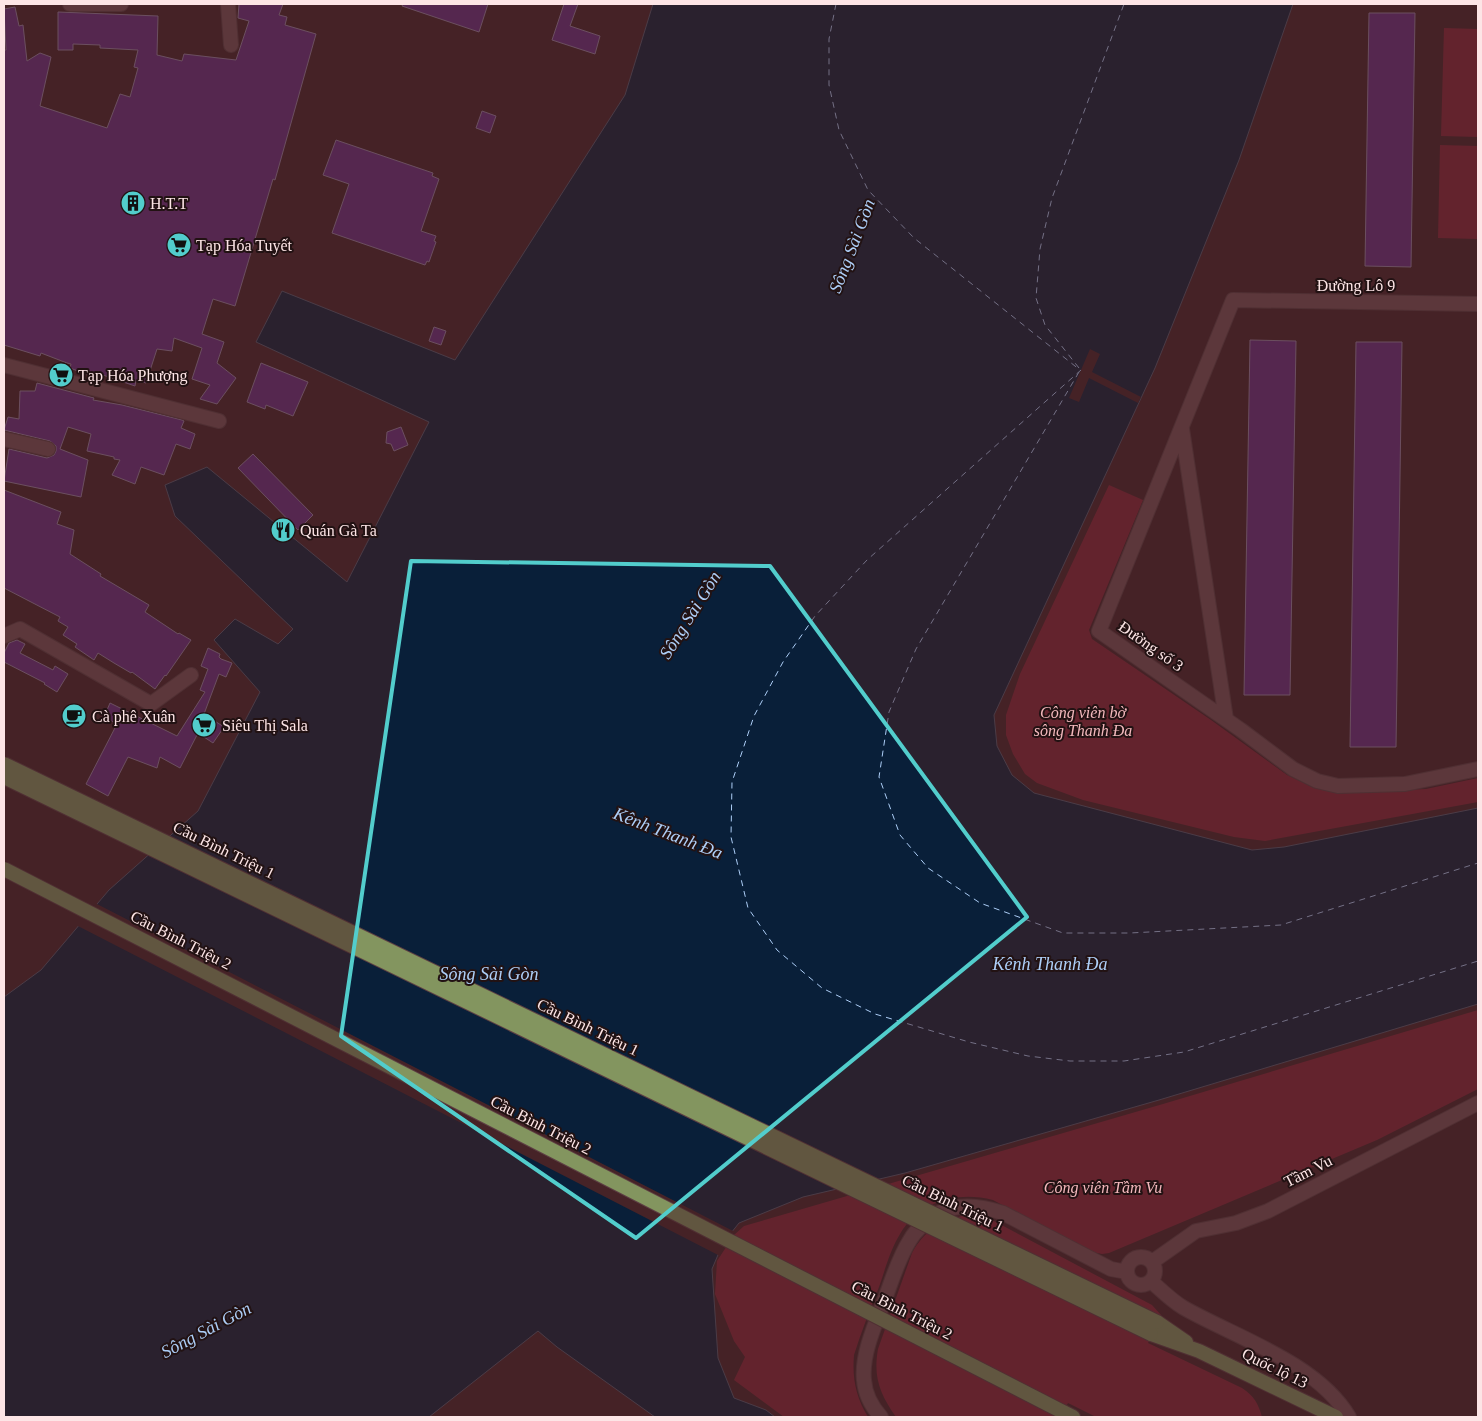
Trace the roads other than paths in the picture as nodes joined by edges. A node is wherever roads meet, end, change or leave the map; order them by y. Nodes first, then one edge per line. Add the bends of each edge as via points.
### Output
1 (70, 4) edge
2 (121, 4) edge
3 (228, 4) edge
4 (231, 45) dead end
5 (1233, 300) joint
6 (1478, 304) edge
7 (4, 365) edge
8 (219, 421) dead end
9 (1182, 428) junction
10 (4, 439) edge
11 (48, 449) dead end
12 (4, 636) edge
13 (191, 675) dead end
14 (1226, 719) junction
15 (4, 764) edge
16 (1478, 769) edge
17 (4, 777) edge
18 (4, 869) edge
19 (1478, 1103) edge
20 (1152, 1262) junction
21 (1127, 1272) junction
22 (1151, 1281) junction
23 (1157, 1322) joint
24 (1151, 1334) joint
25 (1199, 1350) junction
26 (1068, 1415) edge
27 (881, 1417) edge
28 (1336, 1417) edge
29 (1349, 1417) edge

1 - 2 street
3 - 4 street
5 - 6 street, Đường Lô 9
5 - 9 street, Đường số 3
7 - 8 street
9 - 14 street
9 - 14 street, Đường số 3 via 1099,631
10 - 11 street
12 - 13 street via 20,629 151,704
14 - 16 street, Đường số 3 via 1293,769 1317,782 1338,786 1405,784
15 - 23 main road, Cầu Bình Triệu 1, bridge
17 - 24 main road, Cầu Bình Triệu 1, bridge
18 - 26 main road, Cầu Bình Triệu 2, bridge
19 - 20 street, Tầm Vu via 1268,1211 1236,1223 1196,1231
20 - 21 street via 1148,1258 1136,1257 1131,1260
20 - 22 street via 1155,1271
21 - 22 street via 1129,1278 1139,1284
21 - 27 street via 1111,1269 1003,1213 984,1207 960,1206 939,1213 923,1224 902,1254 870,1341 863,1379 868,1397
22 - 29 street via 1182,1307 1290,1362 1323,1385
23 - 25 main road, Quốc lộ 13
24 - 25 main road, Quốc lộ 13
25 - 28 main road, Quốc lộ 13

